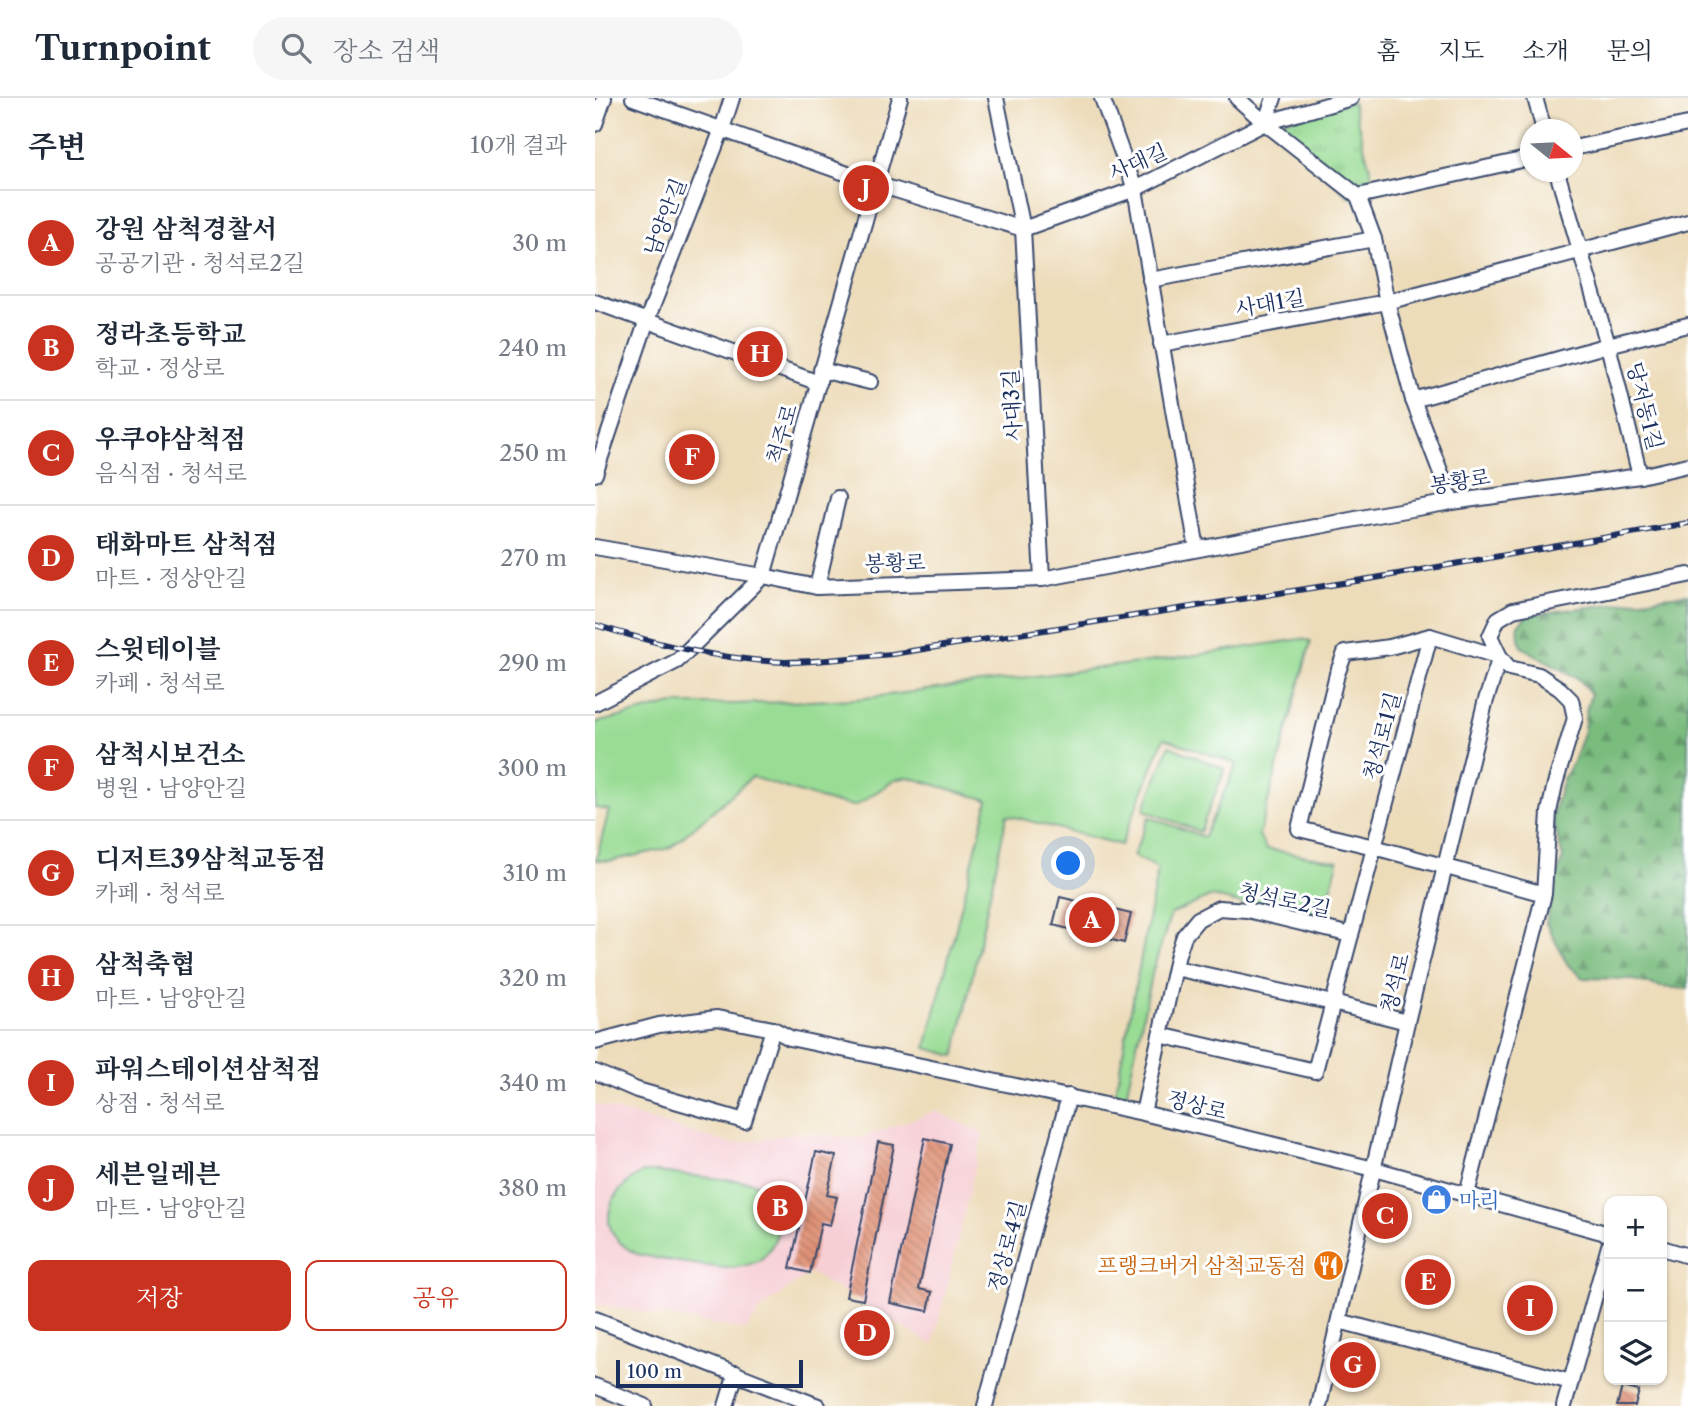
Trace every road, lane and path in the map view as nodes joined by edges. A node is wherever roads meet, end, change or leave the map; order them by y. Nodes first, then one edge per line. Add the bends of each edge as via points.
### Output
1 (604, 98) edge
2 (633, 98) edge
3 (732, 98) edge
4 (900, 98) edge
5 (996, 98) edge
6 (1102, 98) edge
7 (1237, 98) edge
8 (1274, 98) edge
9 (1351, 98) edge
10 (1535, 98) edge
11 (1541, 119) edge
12 (1265, 123) junction
13 (595, 124) edge
14 (1688, 124) edge
15 (722, 129) junction
16 (1583, 146) edge
17 (1520, 160) edge
18 (1560, 182) edge
19 (876, 184) junction
20 (1135, 189) junction
21 (1358, 196) junction
22 (1688, 222) edge
23 (1023, 229) junction
24 (1374, 239) junction
25 (1580, 251) junction
26 (1150, 280) junction
27 (595, 302) edge
28 (1387, 302) junction
29 (647, 320) junction
30 (1688, 325) edge
31 (1161, 344) junction
32 (1608, 345) junction
33 (820, 376) junction
34 (870, 382) dead end
35 (1413, 400) junction
36 (1688, 465) edge
37 (595, 474) edge
38 (1640, 476) junction
39 (838, 498) dead end
40 (1451, 502) junction
41 (595, 547) edge
42 (1197, 550) junction
43 (1688, 575) edge
44 (763, 576) junction
45 (1042, 579) junction
46 (817, 587) junction
47 (1430, 636) junction
48 (1500, 657) junction
49 (595, 703) edge
50 (1374, 847) junction
51 (1445, 867) junction
52 (1544, 894) junction
53 (1351, 935) junction
54 (1175, 968) junction
55 (1333, 1003) junction
56 (1407, 1022) junction
57 (773, 1029) junction
58 (1160, 1035) junction
59 (595, 1042) edge
60 (595, 1072) edge
61 (1069, 1096) junction
62 (1143, 1113) junction
63 (1374, 1170) junction
64 (1467, 1194) junction
65 (1604, 1233) edge
66 (1667, 1249) edge
67 (1688, 1255) edge
68 (1605, 1259) edge
69 (595, 1318) edge
70 (1339, 1321) junction
71 (736, 1373) junction
72 (1571, 1382) junction
73 (595, 1386) edge
74 (645, 1406) edge
75 (726, 1406) edge
76 (818, 1406) edge
77 (985, 1406) edge
78 (1319, 1406) edge
79 (1564, 1406) edge

1 - 13 street
2 - 15 street
3 - 15 street, 남양안길
4 - 19 street, 척주로
5 - 23 street
6 - 20 street
7 - 12 street
8 - 12 street
9 - 12 street
10 - 11 street
12 - 20 street, 사대길
12 - 21 street
14 - 16 street
15 - 19 street
15 - 29 street, 남양안길
17 - 21 street
18 - 25 street, 당저동1길
19 - 23 street
19 - 33 street, 척주로
20 - 23 street, 사대길
20 - 26 street
21 - 24 street
22 - 25 street
23 - 45 street, 사대3길
24 - 26 street, 사대1길
24 - 28 street
25 - 28 street, 사대1길
25 - 32 street, 당저동1길
26 - 31 street
27 - 29 street
28 - 31 street, 사대1길
28 - 35 street
29 - 33 street
29 - 37 street, 남양안길
30 - 32 street, 당저동1길
31 - 42 street
32 - 35 street
32 - 38 street, 당저동1길
33 - 34 street
33 - 44 street, 척주로
35 - 40 street
36 - 38 street, 봉황로
38 - 40 street, 봉황로
39 - 46 street
40 - 42 street, 봉황로
41 - 44 street, 봉황로
42 - 45 street, 봉황로
43 - 48 street, 청석로 via 1513,610 1497,619 1490,636
44 - 46 street, 봉황로
44 - 49 street, 척주로 via 677,661
45 - 46 street, 봉황로
47 - 48 street
47 - 50 street, 청석로1길
47 - 50 street via 1346,653 1337,674 1299,829
48 - 51 street, 청석로
48 - 52 street via 1509,668 1539,675 1560,689 1571,700 1576,718 1549,812
50 - 51 street
50 - 53 street, 청석로1길
51 - 52 street
51 - 56 street, 청석로
52 - 64 street
53 - 54 street, 청석로2길 via 1247,910 1219,908 1198,919 1184,936
53 - 55 street, 청석로2길
54 - 55 street
54 - 58 street, 청석로2길
55 - 56 street
55 - 58 street, 청석로2길 via 1315,1071
56 - 63 street, 청석로
57 - 59 street, 정상로 via 717,1018 659,1025
57 - 60 street via 744,1121 637,1090
57 - 61 street, 정상로 via 790,1038
58 - 62 street, 청석로2길
61 - 62 street, 정상로
61 - 77 street, 정상로4길
62 - 63 street, 정상로
63 - 64 street, 정상로
63 - 70 street, 청석로
64 - 65 street, 정상로
66 - 67 street
68 - 72 street
69 - 71 street
70 - 72 street
70 - 78 street, 청석로
71 - 75 street
71 - 76 street
72 - 79 street
73 - 74 street

